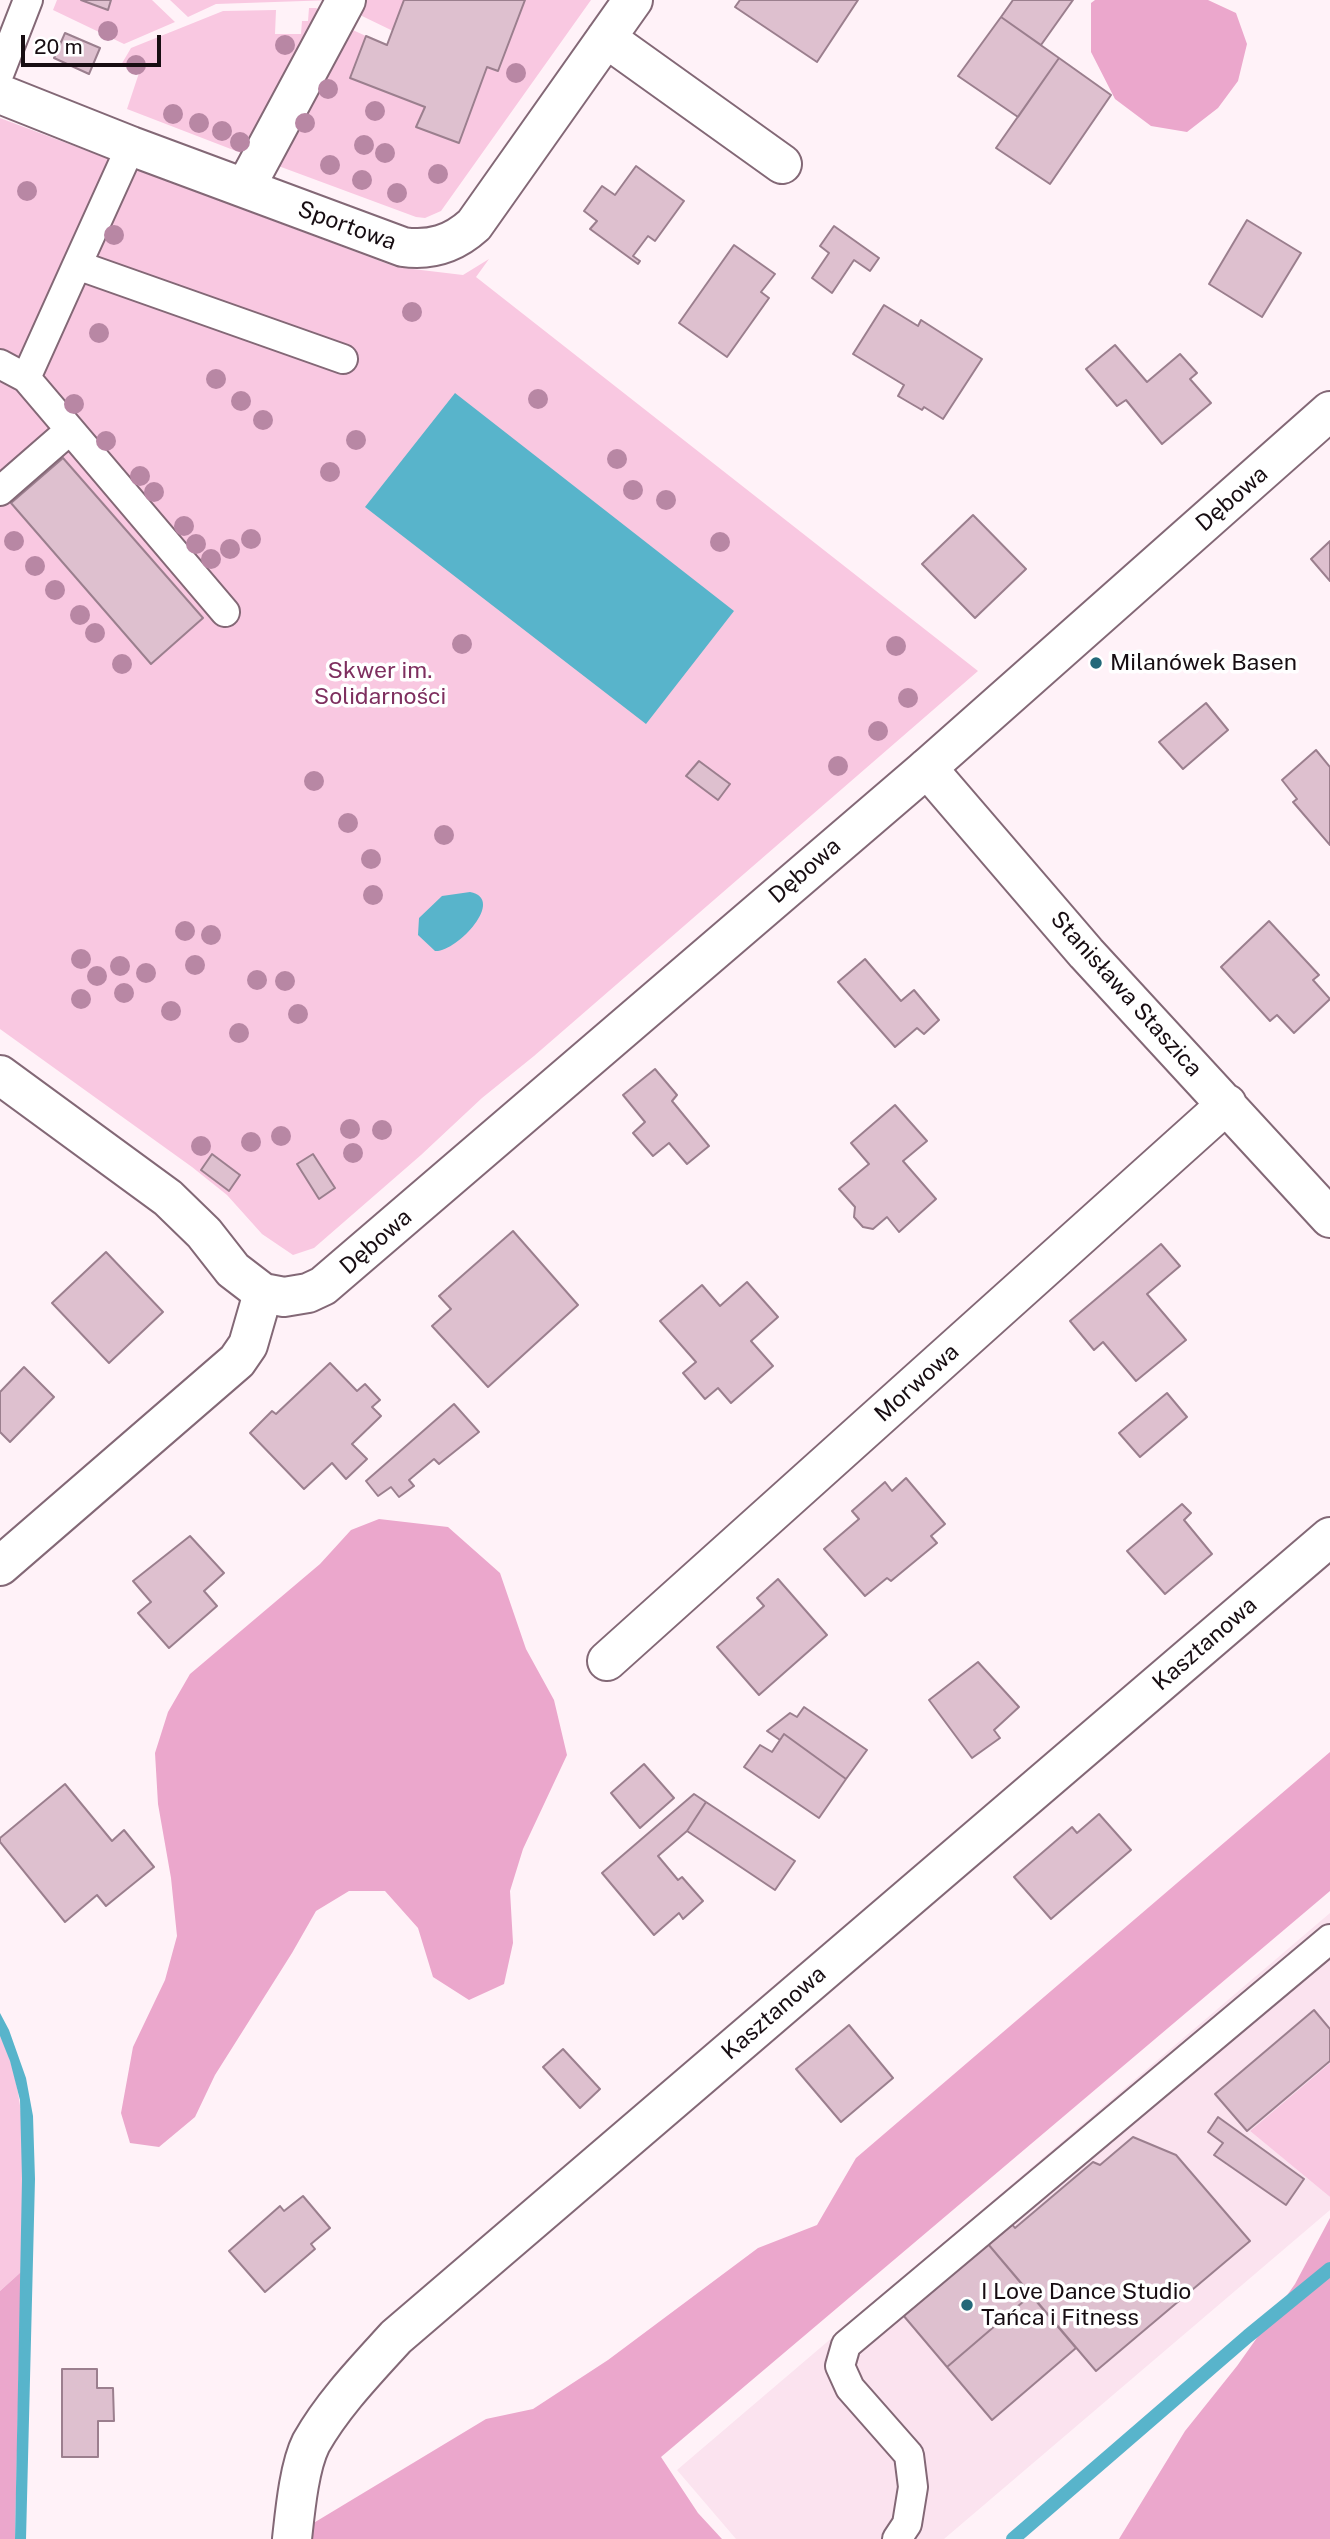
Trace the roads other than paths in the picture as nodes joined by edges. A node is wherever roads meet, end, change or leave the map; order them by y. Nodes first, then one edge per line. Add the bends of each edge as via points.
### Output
1 (28, 0) edge
2 (346, 0) edge
3 (633, 0) edge
4 (606, 38) junction
5 (0, 72) edge
6 (0, 94) edge
7 (131, 146) junction
8 (782, 164) dead end
9 (245, 188) junction
10 (77, 265) junction
11 (343, 359) dead end
12 (0, 364) edge
13 (26, 379) junction
14 (1330, 411) edge
15 (70, 430) junction
16 (0, 491) edge
17 (225, 612) dead end
18 (927, 768) junction
19 (0, 1075) edge
20 (1227, 1104) junction
21 (1330, 1218) edge
22 (263, 1293) junction
23 (1330, 1537) edge
24 (0, 1566) edge
25 (607, 1661) dead end
26 (1330, 1939) edge
27 (292, 2539) edge
28 (897, 2539) edge

1 - 5 lane
2 - 9 street
3 - 4 street, Sportowa
4 - 8 street
4 - 9 street, Sportowa via 474,225 449,243 418,250 402,247
6 - 7 street, Sportowa
7 - 9 street, Sportowa
7 - 10 lane
10 - 11 lane
10 - 13 lane
12 - 13 lane
13 - 15 lane
14 - 18 street, Dębowa
15 - 16 lane
15 - 17 lane
18 - 20 street, Stanisława Staszica via 1086,953
18 - 22 street, Dębowa via 337,1276 308,1293 284,1297
19 - 22 street via 168,1198 233,1270
20 - 21 street, Stanisława Staszica
20 - 25 street, Morwowa
22 - 24 street via 248,1345 237,1361
23 - 27 street, Kasztanowa via 396,2337 349,2389 310,2445
26 - 28 lane via 846,2345 841,2366 850,2388 909,2455 913,2487 907,2524

